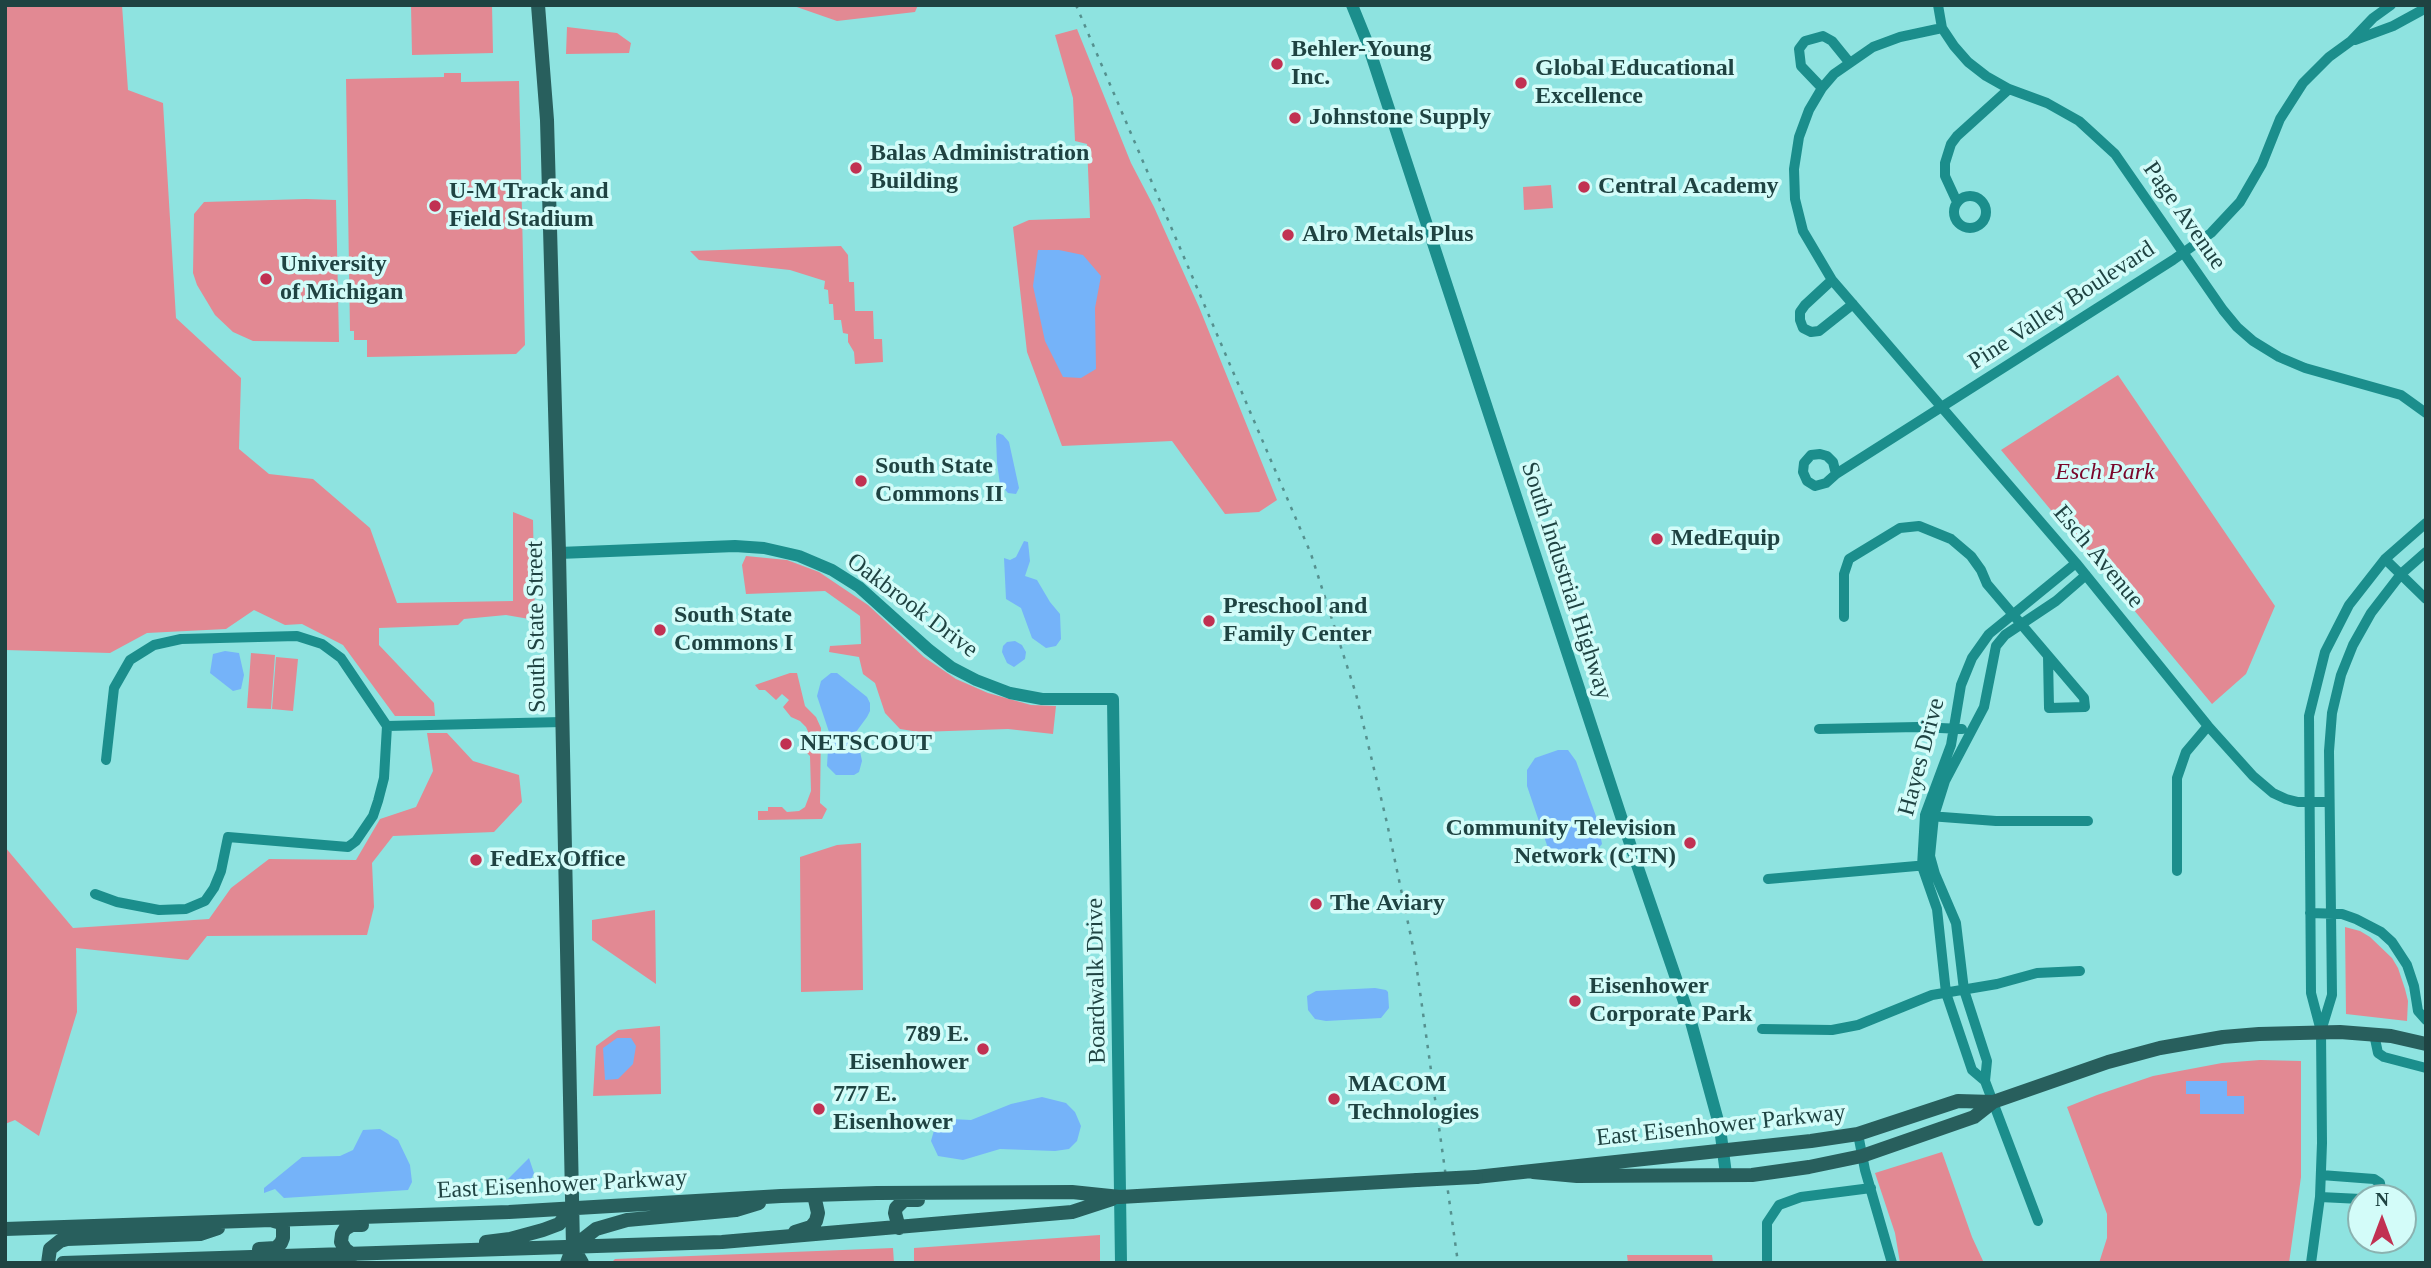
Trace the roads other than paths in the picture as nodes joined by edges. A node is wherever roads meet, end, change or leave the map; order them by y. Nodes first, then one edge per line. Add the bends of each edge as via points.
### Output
1 (538, 5) edge
2 (1352, 5) edge
3 (1938, 5) edge
4 (2391, 5) edge
5 (2406, 5) edge
6 (2421, 11) edge
7 (1942, 28) junction
8 (2351, 41) junction
9 (1849, 62) junction
10 (1822, 88) junction
11 (2009, 89) junction
12 (1957, 202) dead end
13 (2184, 253) junction
14 (1832, 280) junction
15 (1853, 304) junction
16 (1943, 407) junction
17 (2426, 413) edge
18 (1836, 474) dead end
19 (2426, 523) edge
20 (559, 552) junction
21 (2426, 552) edge
22 (2385, 559) junction
23 (2076, 563) junction
24 (2401, 574) junction
25 (2086, 575) junction
26 (2426, 599) edge
27 (2013, 615) junction
28 (1844, 617) dead end
29 (2021, 625) junction
30 (2048, 656) junction
31 (1113, 699) joint
32 (562, 722) junction
33 (387, 726) junction
34 (2208, 726) junction
35 (1955, 728) junction
36 (1819, 729) dead end
37 (1972, 730) junction
38 (106, 760) dead end
39 (2308, 802) junction
40 (2329, 802) junction
41 (1930, 816) junction
42 (2088, 821) dead end
43 (1927, 865) junction
44 (2177, 871) dead end
45 (1768, 879) dead end
46 (95, 894) dead end
47 (2310, 913) junction
48 (2331, 913) junction
49 (2080, 971) dead end
50 (1964, 990) junction
51 (1946, 993) junction
52 (2425, 1020) edge
53 (1762, 1029) dead end
54 (2321, 1031) junction
55 (2374, 1034) junction
56 (2426, 1044) edge
57 (2426, 1069) edge
58 (1985, 1081) junction
59 (1993, 1102) junction
60 (1858, 1134) junction
61 (1723, 1151) junction
62 (1862, 1156) junction
63 (1533, 1172) junction
64 (1726, 1174) junction
65 (2321, 1175) junction
66 (2380, 1184) edge
67 (1871, 1188) junction
68 (977, 1192) junction
69 (814, 1195) junction
70 (781, 1196) junction
71 (1120, 1197) junction
72 (2320, 1197) junction
73 (2347, 1198) edge
74 (572, 1209) junction
75 (509, 1212) junction
76 (274, 1221) junction
77 (2038, 1221) dead end
78 (236, 1222) junction
79 (899, 1228) junction
80 (5, 1229) edge
81 (573, 1247) junction
82 (620, 1247) junction
83 (377, 1253) junction
84 (353, 1255) junction
85 (311, 1259) edge
86 (140, 1260) junction
87 (48, 1263) edge
88 (63, 1263) edge
89 (567, 1263) edge
90 (582, 1263) edge
91 (1121, 1263) edge
92 (1767, 1263) edge
93 (1892, 1263) edge
94 (2311, 1263) edge

1 - 20 main road, South State Street via 547,134
2 - 61 street, South Industrial Highway via 1692,1022
3 - 7 street, Page Avenue
4 - 8 street, Pine Valley Boulevard
5 - 6 street via 2411,11
6 - 8 street, Pine Valley Boulevard
7 - 9 street, Esch Avenue via 1900,37
7 - 11 street, Page Avenue via 1968,62
8 - 13 street, Pine Valley Boulevard via 2303,83 2240,202
9 - 10 street, Esch Avenue
9 - 10 street via 1823,36 1805,41 1799,49 1801,66
10 - 14 street, Esch Avenue via 1799,137 1795,199 1803,231
11 - 12 street via 1951,144 1945,176
11 - 13 street, Page Avenue via 2047,103 2095,135 2115,154
13 - 16 street, Pine Valley Boulevard
13 - 17 street, Page Avenue via 2232,320 2253,341 2305,368 2401,395
14 - 15 street, Esch Avenue
14 - 15 street via 1800,312 1804,328 1819,331
15 - 16 street, Esch Avenue
16 - 18 street, Pine Valley Boulevard
16 - 23 street, Esch Avenue
19 - 22 street
20 - 31 street, Oakbrook Drive via 735,546 799,556 859,587 928,649 976,680 1042,699
20 - 32 main road, South State Street
21 - 24 street
22 - 24 street
22 - 39 street via 2353,599 2325,652 2309,716
23 - 25 street, Esch Avenue
23 - 27 street, Hayes Drive
24 - 26 street
24 - 40 street via 2371,613 2341,675 2332,713
25 - 29 street, Hayes Drive
25 - 34 street, Esch Avenue
27 - 28 street via 1970,556 1951,539 1919,526 1900,528 1849,559 1843,574
27 - 29 street
27 - 35 street, Hayes Drive via 1989,634 1966,670
29 - 30 street
29 - 37 street, Hayes Drive via 1996,646 1984,707
30 - 30 street via 2084,698 2085,707 2049,708
31 - 71 street, Boardwalk Drive
32 - 33 street
32 - 74 main road, South State Street
33 - 38 street via 341,658 322,644 297,636 181,639 154,645 130,660 114,688
33 - 46 street via 378,801 373,816 348,847 228,837 214,888 205,901 187,909 159,910
34 - 39 street, Esch Avenue via 2273,793
34 - 44 street via 2186,752 2177,778
35 - 36 street
35 - 37 street
35 - 41 street, Hayes Drive
37 - 41 street, Hayes Drive
39 - 40 street, Esch Avenue
39 - 47 street
40 - 48 street
41 - 42 street
41 - 43 street, Hayes Drive
43 - 45 street
43 - 50 street, Hayes Drive via 1956,923
43 - 51 street, Hayes Drive
47 - 48 street
47 - 54 street via 2311,993
48 - 52 street via 2367,923 2392,942 2412,976 2418,1011
48 - 54 street via 2332,995
49 - 50 street via 2037,972
50 - 51 street
50 - 58 street, Hayes Drive via 1987,1061
51 - 53 street via 1858,1025 1832,1030
51 - 58 street, Hayes Drive via 1972,1070
54 - 55 main road, East Eisenhower Parkway
54 - 59 main road, East Eisenhower Parkway via 2235,1036 2160,1048 2080,1070
54 - 65 street
55 - 56 main road, East Eisenhower Parkway
55 - 57 street via 2378,1053
58 - 59 street, Hayes Drive
59 - 60 main road, East Eisenhower Parkway via 1958,1101
59 - 62 main road, East Eisenhower Parkway via 1974,1117
59 - 77 street, Hayes Drive
60 - 61 main road, East Eisenhower Parkway
60 - 62 street
61 - 63 main road, East Eisenhower Parkway
61 - 64 street, South Industrial Highway
62 - 64 main road, East Eisenhower Parkway via 1752,1175
62 - 67 street
63 - 64 main road, East Eisenhower Parkway via 1577,1176
63 - 71 main road, East Eisenhower Parkway, bridge
65 - 66 street via 2374,1179
65 - 72 street
67 - 92 street via 1801,1197 1779,1205 1767,1223
67 - 93 street
68 - 69 main road, East Eisenhower Parkway
68 - 71 main road, East Eisenhower Parkway
68 - 79 main road via 959,1199 904,1200 895,1213
69 - 70 main road, East Eisenhower Parkway
69 - 82 main road via 816,1221 797,1231 664,1239
70 - 74 main road, East Eisenhower Parkway
70 - 81 main road via 736,1210 627,1220 596,1229
71 - 79 main road, East Eisenhower Parkway via 1073,1212
71 - 91 street, Boardwalk Drive
72 - 73 street
72 - 94 street
74 - 75 main road, East Eisenhower Parkway
74 - 81 main road, South State Street
74 - 83 main road via 559,1223 521,1236 412,1244
75 - 76 main road, East Eisenhower Parkway
75 - 84 main road via 482,1221 352,1226 345,1229 341,1242
76 - 78 main road, East Eisenhower Parkway
76 - 86 main road via 281,1223 284,1233 275,1248 166,1253
78 - 80 main road, East Eisenhower Parkway
78 - 87 main road via 200,1234 67,1239 50,1249
79 - 82 main road, East Eisenhower Parkway
81 - 82 main road, East Eisenhower Parkway
81 - 83 main road, East Eisenhower Parkway
81 - 89 main road, South State Street
81 - 90 main road, South State Street
83 - 84 main road, East Eisenhower Parkway
84 - 85 main road, East Eisenhower Parkway
85 - 86 main road, East Eisenhower Parkway
86 - 88 main road, East Eisenhower Parkway

